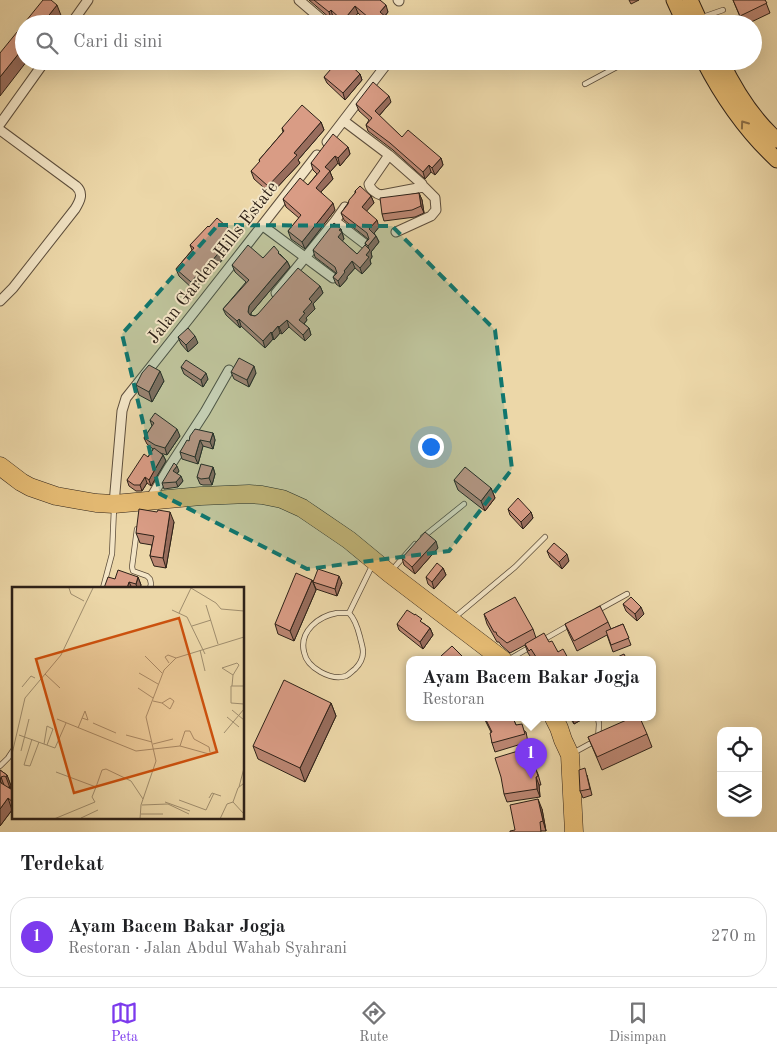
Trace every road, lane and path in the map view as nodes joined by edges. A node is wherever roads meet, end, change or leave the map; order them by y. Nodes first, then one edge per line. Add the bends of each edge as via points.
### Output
1 (88, 0) edge
2 (299, 0) edge
3 (674, 0) edge
4 (690, 0) edge
5 (723, 10) dead end
6 (77, 15) edge
7 (316, 15) edge
8 (688, 15) edge
9 (693, 15) edge
10 (711, 15) edge
11 (39, 70) edge
12 (379, 70) edge
13 (611, 70) edge
14 (709, 70) edge
15 (726, 70) edge
16 (585, 84) dead end
17 (344, 121) junction
18 (0, 124) edge
19 (0, 130) edge
20 (777, 140) edge
21 (390, 155) junction
22 (777, 160) edge
23 (423, 186) junction
24 (345, 207) edge
25 (335, 221) junction
26 (262, 226) junction
27 (396, 232) dead end
28 (365, 244) edge
29 (306, 257) junction
30 (333, 278) edge
31 (0, 301) edge
32 (269, 302) edge
33 (229, 370) dead end
34 (0, 466) edge
35 (114, 504) junction
36 (143, 504) junction
37 (464, 504) dead end
38 (137, 527) edge
39 (545, 537) dead end
40 (374, 561) junction
41 (389, 574) junction
42 (103, 587) edge
43 (150, 587) edge
44 (627, 594) dead end
45 (595, 611) edge
46 (348, 613) junction
47 (580, 619) edge
48 (451, 620) junction
49 (498, 656) edge
50 (515, 656) edge
51 (556, 721) edge
52 (598, 721) edge
53 (12, 752) edge
54 (570, 754) junction
55 (0, 766) edge
56 (574, 832) edge

1 - 6 street
2 - 7 street
3 - 8 main road
4 - 9 main road
5 - 10 lane
11 - 18 street
12 - 17 street, Jalan Garden Hills Estate
13 - 16 lane
22 -> 14 main road via 751,133
15 - 20 main road via 757,118
17 - 21 street
17 - 26 street, Jalan Garden Hills Estate
19 - 31 street via 80,189 81,198
21 - 23 street
21 - 23 street via 369,184 377,194
23 - 27 street via 435,198 436,210 431,216
24 - 25 street
25 - 28 street
25 - 29 street
26 - 29 street
26 - 35 street, Jalan Garden Hills Estate via 126,398 122,411
29 - 30 street
29 - 32 street
33 - 36 street via 206,412
34 - 35 highway via 21,482 50,494
35 - 36 highway
35 - 42 lane via 112,554
36 - 40 highway via 211,495 273,496 302,508
37 - 41 lane via 416,542
38 - 43 lane via 132,567 133,571 150,579
39 - 48 lane via 515,567
40 - 41 highway
40 - 46 lane
41 - 48 highway
44 - 45 lane
46 - 46 lane via 337,613 314,623 303,645 312,667 337,678 350,674 362,660 359,634 353,617
47 - 50 lane
48 - 49 highway
51 - 54 highway
52 - 54 lane via 598,739
53 - 55 lane
54 - 56 highway

